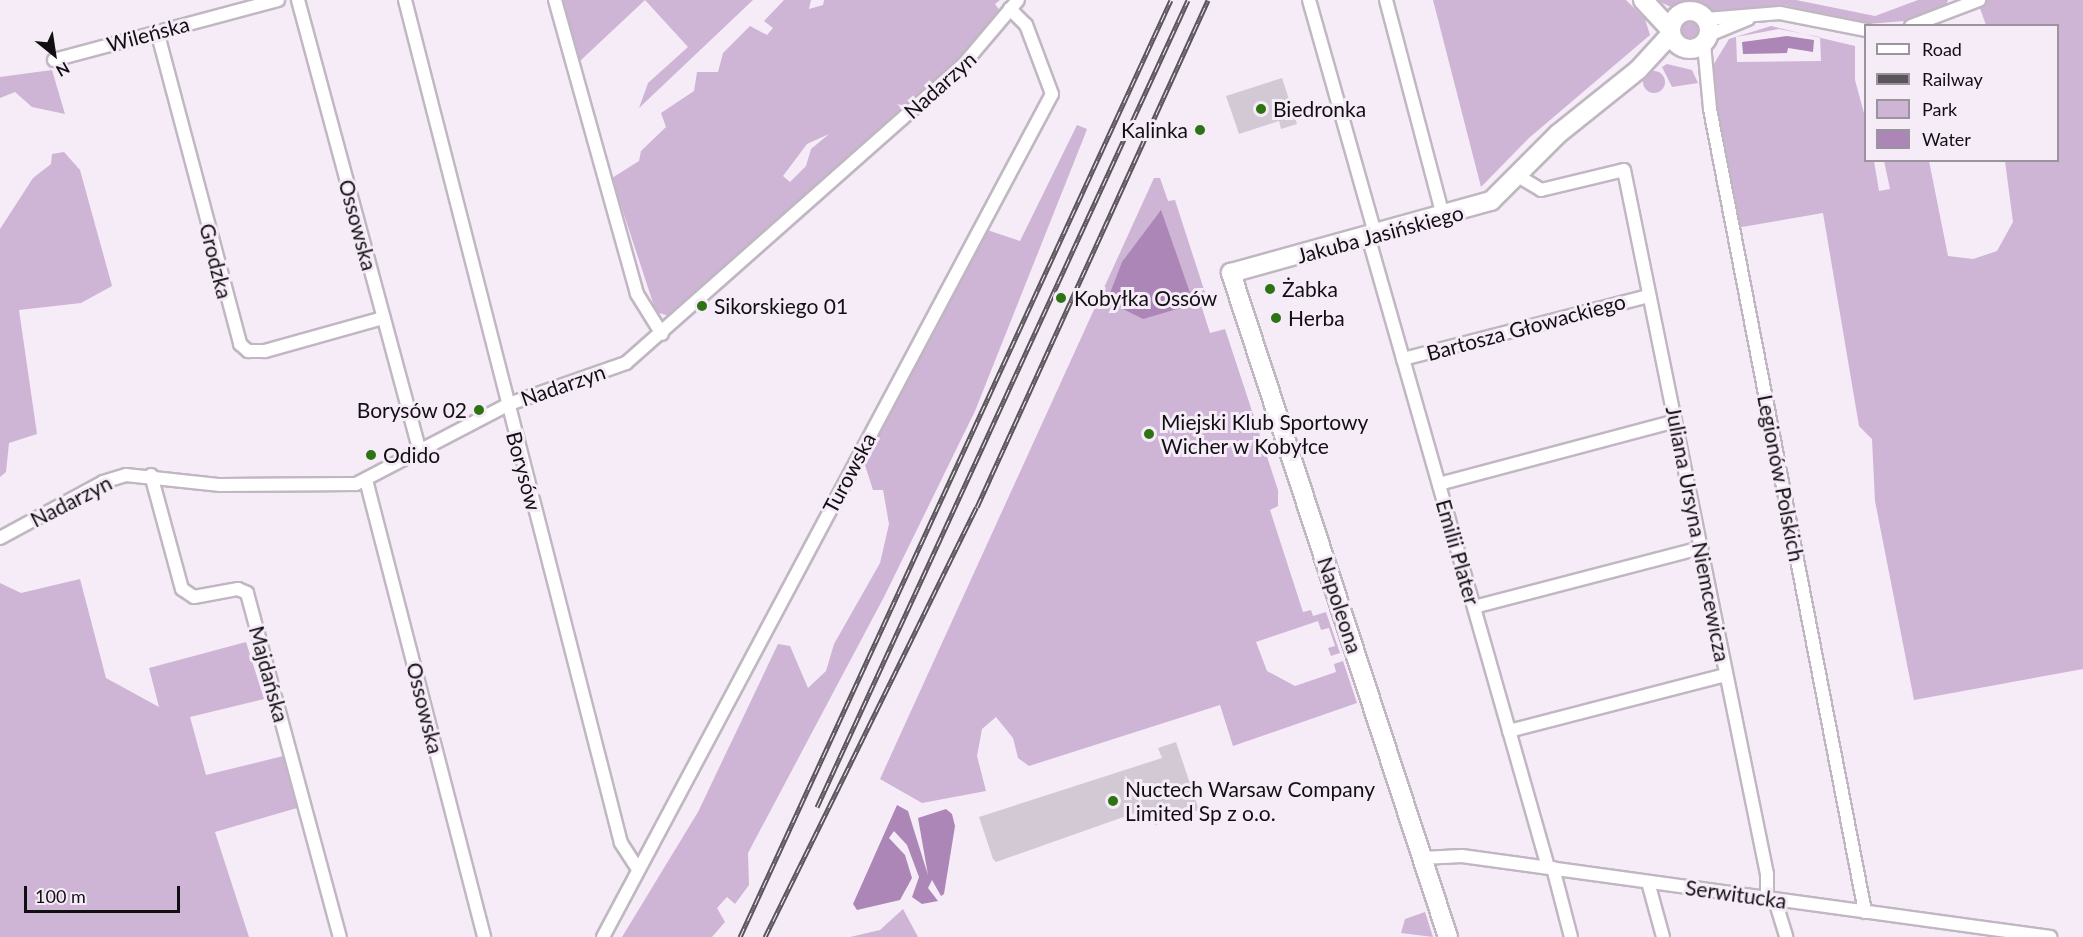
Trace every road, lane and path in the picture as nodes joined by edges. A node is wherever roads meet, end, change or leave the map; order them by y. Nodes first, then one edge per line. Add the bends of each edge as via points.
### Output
1 (278, 0) edge
2 (298, 0) edge
3 (405, 0) edge
4 (555, 0) edge
5 (1310, 0) edge
6 (1386, 0) edge
7 (1645, 0) edge
8 (1979, 0) edge
9 (1014, 5) edge
10 (1916, 24) edge
11 (1864, 30) edge
12 (157, 31) junction
13 (1674, 31) junction
14 (1706, 33) junction
15 (54, 60) dead end
16 (1518, 176) junction
17 (1443, 216) junction
18 (1372, 235) junction
19 (1231, 273) joint
20 (1649, 296) junction
21 (383, 318) junction
22 (662, 334) junction
23 (1403, 359) junction
24 (508, 404) junction
25 (1675, 422) junction
26 (419, 450) junction
27 (151, 475) junction
28 (366, 480) junction
29 (1439, 484) junction
30 (0, 538) edge
31 (1701, 548) junction
32 (1474, 607) junction
33 (1726, 675) junction
34 (1509, 731) junction
35 (1422, 858) junction
36 (1550, 867) junction
37 (637, 868) junction
38 (1647, 882) junction
39 (1771, 900) junction
40 (1865, 912) junction
41 (340, 937) edge
42 (484, 937) edge
43 (603, 937) edge
44 (1448, 937) edge
45 (1571, 937) edge
46 (1663, 937) edge
47 (1786, 937) edge
48 (2050, 937) edge

1 - 12 street, Wileńska
2 - 21 street, Ossowska
3 - 24 street, Borysów
4 - 22 street via 637,294
5 - 18 street, Emilii Plater
6 - 17 street
7 - 13 street
8 - 10 street
9 - 22 street, Nadarzyn via 963,65
9 - 37 street, Turowska via 1026,25 1052,94
11 - 14 street via 1794,14 1764,13
12 - 15 street, Wileńska
12 - 21 street, Grodzka via 240,345 248,351 265,351
13 - 14 street via 1690,50
13 - 14 street via 1693,11
13 - 16 street, Jakuba Jasińskiego via 1638,70 1564,129
14 - 40 street, Legionów Polskich via 1710,109
16 - 17 street, Jakuba Jasińskiego via 1491,201
16 - 20 street, Juliana Ursyna Niemcewicza via 1541,190 1624,170
17 - 18 street, Jakuba Jasińskiego
18 - 19 street, Jakuba Jasińskiego
18 - 23 street, Emilii Plater
19 - 35 street, Napoleona
20 - 23 street, Bartosza Głowackiego
20 - 25 street, Juliana Ursyna Niemcewicza
21 - 26 street, Ossowska
22 - 24 street, Nadarzyn via 626,363
23 - 29 street, Emilii Plater
24 - 26 street, Nadarzyn
24 - 37 street, Borysów via 621,843
25 - 29 street
25 - 31 street, Juliana Ursyna Niemcewicza
26 - 28 street, Nadarzyn
27 - 28 street, Nadarzyn via 220,485 344,486
27 - 30 street, Nadarzyn via 113,478
27 - 41 street, Majdańska via 182,589 194,597 242,589 249,596
28 - 42 street, Ossowska
29 - 32 street, Emilii Plater
31 - 32 street
31 - 33 street, Juliana Ursyna Niemcewicza
32 - 34 street, Emilii Plater
33 - 34 street
33 - 39 street, Juliana Ursyna Niemcewicza
34 - 36 street, Emilii Plater
35 - 36 street, Serwitucka via 1443,854
35 - 44 street, Napoleona
36 - 38 street, Serwitucka
36 - 45 street, Emilii Plater
37 - 43 street, Turowska
38 - 39 street, Serwitucka
38 - 46 street
39 - 40 street, Serwitucka
39 - 47 street, Juliana Ursyna Niemcewicza
40 - 48 street, Serwitucka

